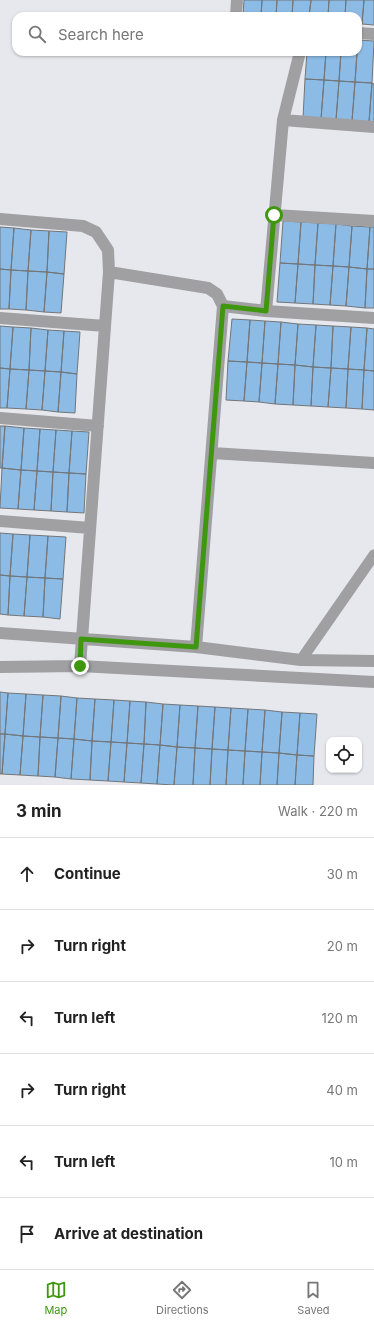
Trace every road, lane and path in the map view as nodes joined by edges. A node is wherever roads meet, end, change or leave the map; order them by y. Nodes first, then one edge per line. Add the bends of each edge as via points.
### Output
1 (237, 0) edge
2 (236, 12) edge
3 (362, 33) edge
4 (374, 34) edge
5 (299, 56) edge
6 (283, 120) junction
7 (374, 126) edge
8 (274, 215) junction
9 (0, 219) edge
10 (374, 221) edge
11 (109, 272) junction
12 (223, 306) junction
13 (266, 311) junction
14 (0, 318) edge
15 (374, 318) edge
16 (105, 326) junction
17 (0, 418) edge
18 (98, 426) junction
19 (212, 453) junction
20 (374, 463) edge
21 (0, 521) edge
22 (90, 528) junction
23 (374, 555) edge
24 (0, 633) edge
25 (81, 639) junction
26 (196, 647) junction
27 (301, 660) junction
28 (374, 661) edge
29 (80, 666) junction
30 (0, 667) edge
31 (374, 682) edge

1 - 2 street
3 - 4 street
5 - 6 street
6 - 7 street
6 - 8 street
8 - 10 street
8 - 13 street
9 - 11 street via 83,226 96,232 108,250
11 - 12 street via 208,288 217,294
11 - 16 street
12 - 13 street
12 - 19 street
13 - 15 street
14 - 16 street
16 - 18 street
17 - 18 street
18 - 22 street
19 - 20 street
19 - 26 street
21 - 22 street
22 - 25 street
23 - 27 lane
24 - 25 street
25 - 26 street
25 - 29 street
26 - 27 street
27 - 28 street
29 - 30 street
29 - 31 street

